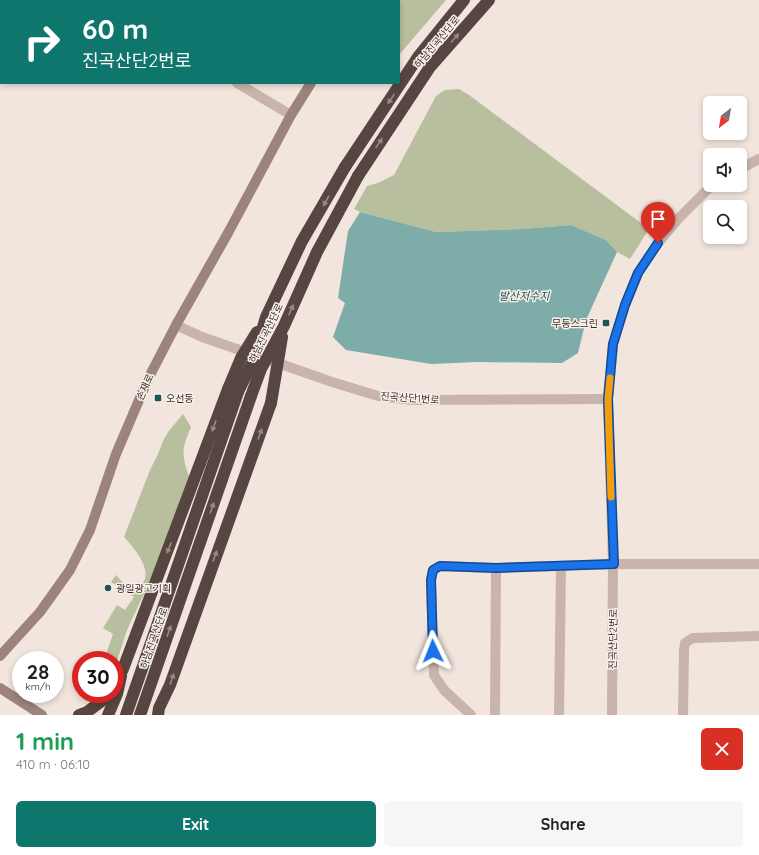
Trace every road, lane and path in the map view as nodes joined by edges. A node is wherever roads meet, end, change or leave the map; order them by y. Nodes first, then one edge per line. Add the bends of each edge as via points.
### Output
1 (464, 0) edge
2 (489, 0) edge
3 (239, 84) edge
4 (310, 84) edge
5 (291, 115) junction
6 (759, 159) edge
7 (747, 165) edge
8 (705, 192) edge
9 (176, 324) junction
10 (284, 326) junction
11 (233, 391) junction
12 (608, 399) junction
13 (614, 564) junction
14 (759, 564) edge
15 (561, 566) junction
16 (496, 568) junction
17 (759, 636) edge
18 (0, 656) edge
19 (124, 664) edge
20 (0, 688) edge
21 (99, 703) edge
22 (113, 703) edge
23 (158, 713) edge
24 (42, 715) edge
25 (79, 715) edge
26 (108, 715) edge
27 (126, 715) edge
28 (140, 715) edge
29 (471, 715) edge
30 (495, 715) edge
31 (559, 715) edge
32 (612, 715) edge
33 (683, 715) edge

1 -> 11 highway, 하남진곡산단로, bridge via 418,57 345,167 302,241 266,317 253,361
10 -> 2 highway, 하남진곡산단로, bridge via 317,252 358,176 430,66
3 - 5 street
4 - 5 main road, 손재로
5 - 9 main road, 손재로
6 - 7 street
8 - 12 street via 658,243 638,273 613,344
9 - 12 street, 진곡산단1번로 via 231,348 378,396 414,400
9 - 18 main road, 손재로 via 148,379 116,454 90,530 70,570 40,612
23 -> 10 highway, bridge via 271,403
28 -> 10 highway, 하남진곡산단로, bridge via 251,396 261,369
11 -> 19 highway
11 - 27 highway, 하남진곡산단로
12 - 13 street
13 - 14 street
13 - 15 street
13 - 32 street, 진곡산단2번로
15 - 16 street
15 - 31 street
16 - 29 street via 440,566 433,570 431,580 434,675 444,690
16 - 30 street
17 - 33 street via 693,638 686,643
20 - 24 main road
21 - 25 highway
22 - 26 highway

